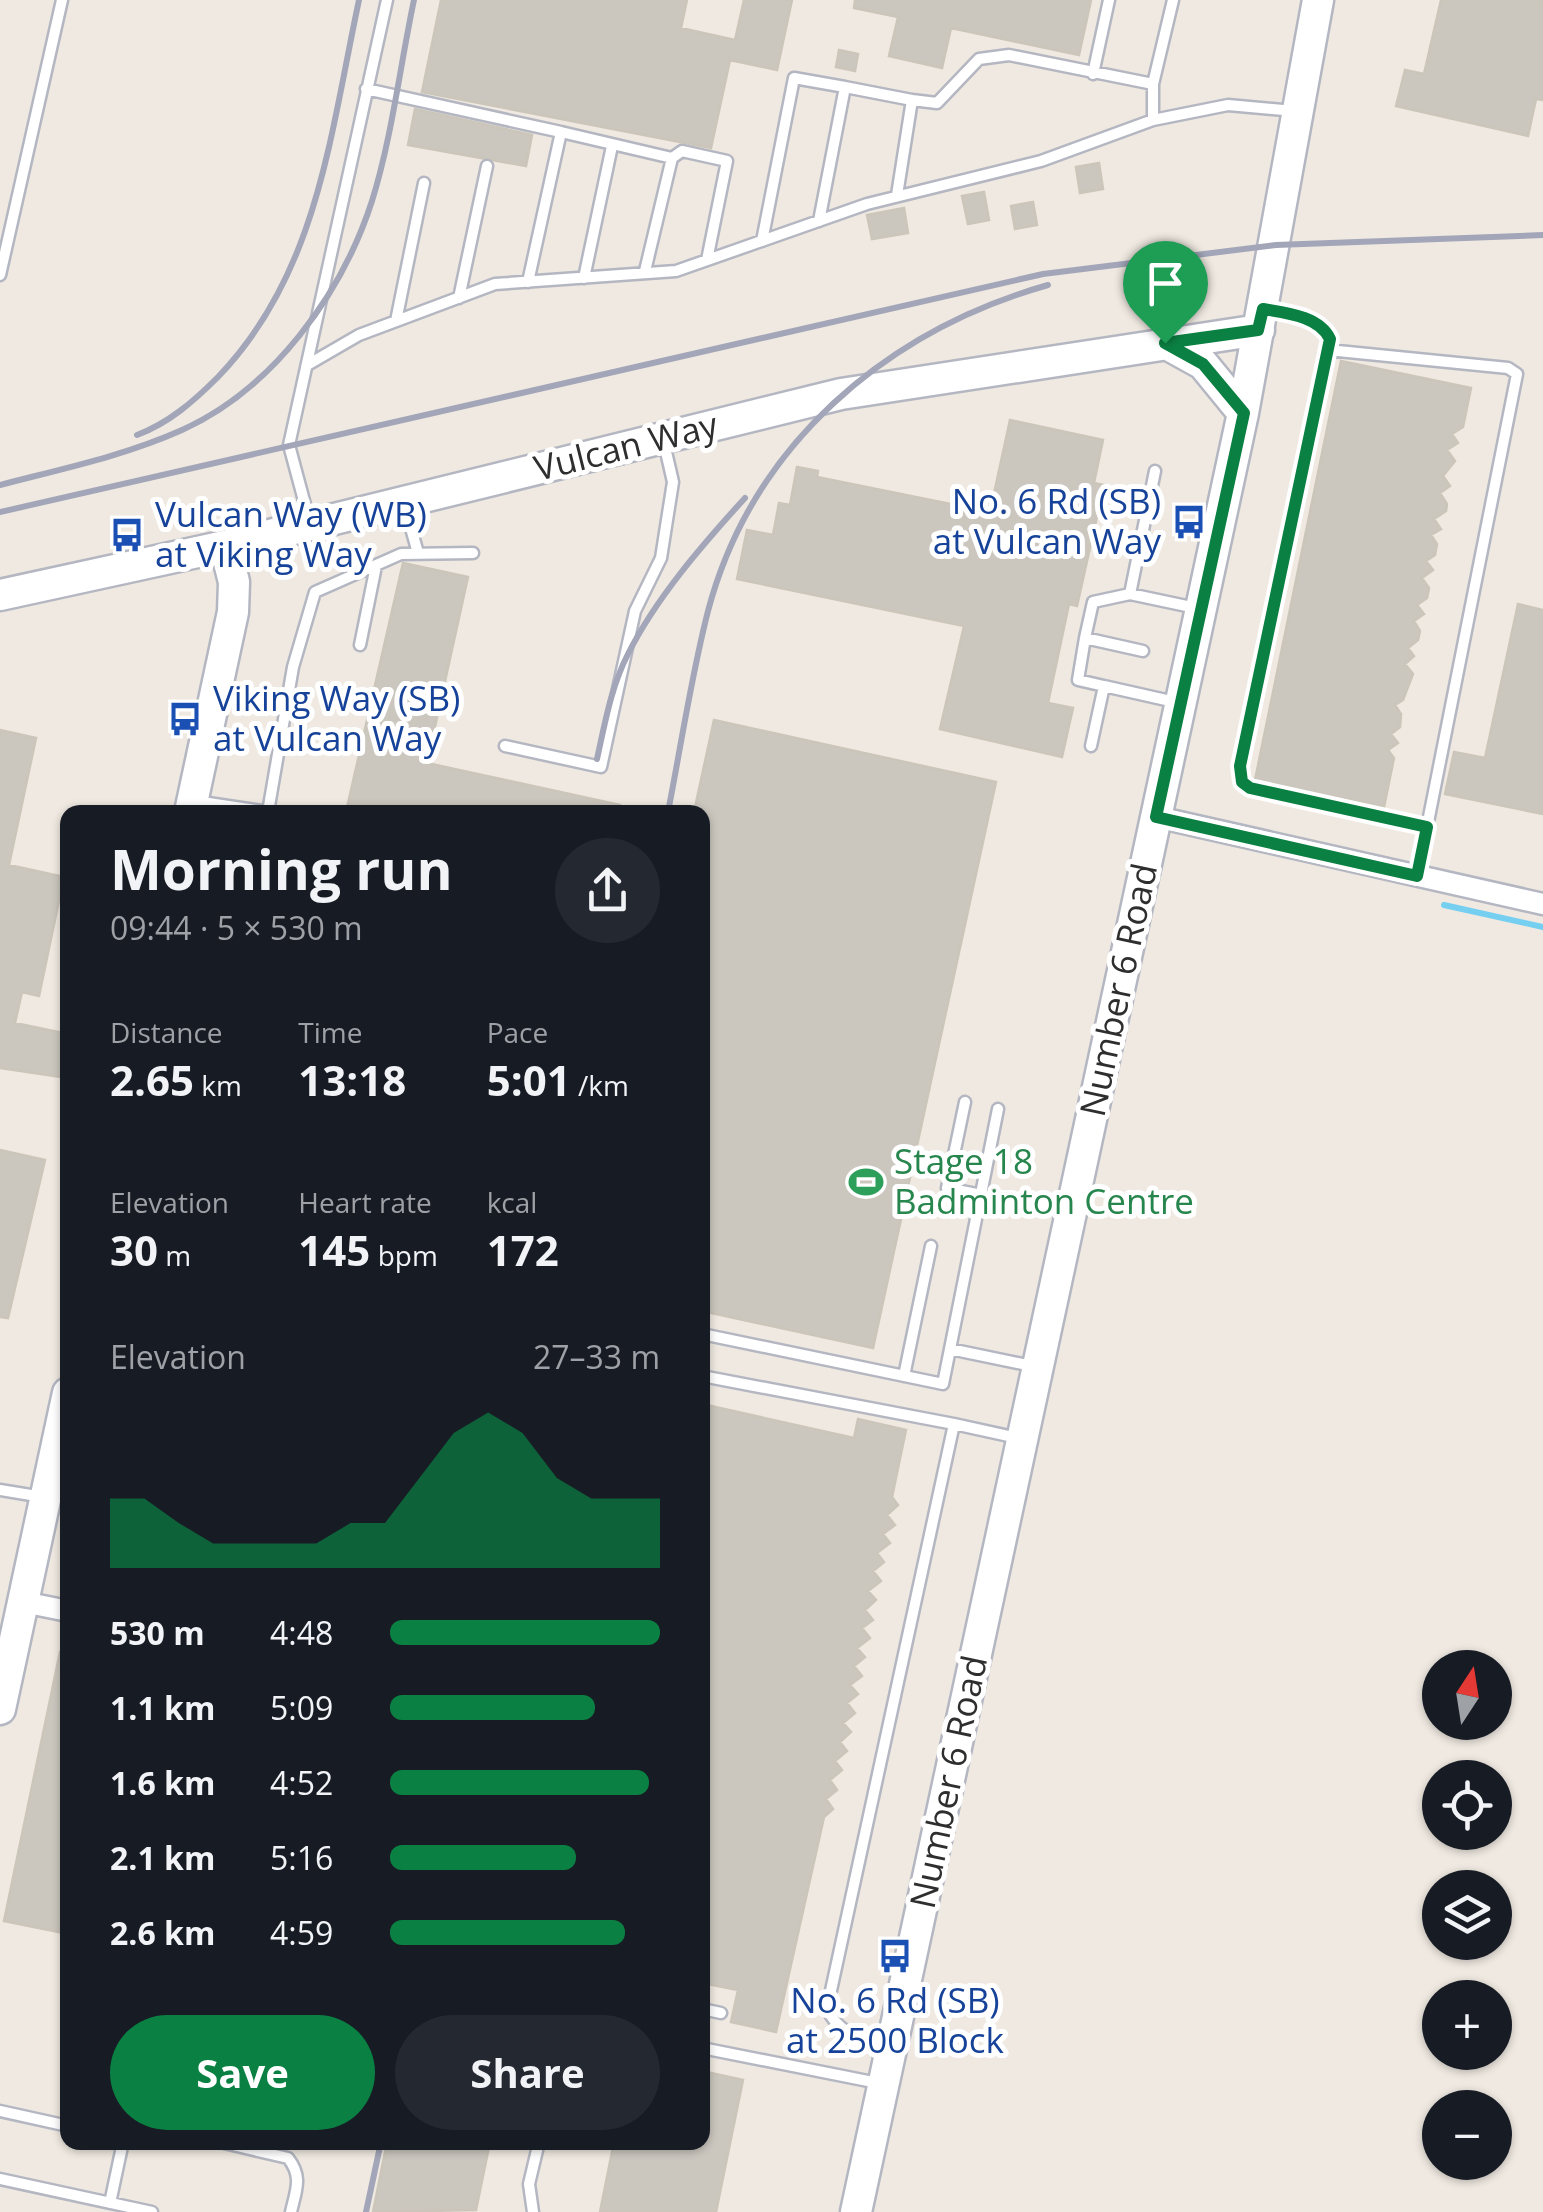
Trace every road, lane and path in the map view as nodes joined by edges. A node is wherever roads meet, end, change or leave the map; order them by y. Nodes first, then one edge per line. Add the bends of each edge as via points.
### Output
1 (62, 0) edge
2 (387, 0) edge
3 (1109, 0) edge
4 (1173, 0) edge
5 (1318, 0) edge
6 (1093, 74) junction
7 (1153, 84) junction
8 (844, 87) junction
9 (366, 89) junction
10 (912, 100) junction
11 (1300, 112) junction
12 (1153, 120) junction
13 (561, 132) junction
14 (612, 146) junction
15 (672, 158) junction
16 (487, 166) dead end
17 (424, 183) dead end
18 (897, 194) junction
19 (819, 221) junction
20 (762, 240) junction
21 (706, 260) junction
22 (644, 271) junction
23 (0, 275) edge
24 (584, 278) junction
25 (528, 282) junction
26 (458, 298) junction
27 (1261, 320) junction
28 (396, 321) junction
29 (1165, 343) junction
30 (1328, 350) junction
31 (309, 364) junction
32 (1244, 413) junction
33 (662, 438) junction
34 (1155, 470) dead end
35 (403, 502) junction
36 (311, 524) junction
37 (226, 546) junction
38 (473, 552) dead end
39 (418, 554) junction
40 (376, 566) junction
41 (1130, 594) junction
42 (0, 595) edge
43 (1202, 609) junction
44 (1085, 638) junction
45 (360, 644) dead end
46 (1143, 650) dead end
47 (1104, 686) junction
48 (1181, 704) junction
49 (505, 746) dead end
50 (1090, 746) dead end
51 (192, 805) edge
52 (269, 805) edge
53 (1156, 817) junction
54 (1427, 827) junction
55 (1417, 876) junction
56 (1543, 904) edge
57 (965, 1102) dead end
58 (998, 1110) dead end
59 (981, 1196) junction
60 (1072, 1213) junction
61 (931, 1246) dead end
62 (710, 1336) edge
63 (950, 1349) junction
64 (1038, 1368) junction
65 (904, 1376) junction
66 (710, 1378) edge
67 (954, 1424) junction
68 (60, 1430) edge
69 (1023, 1439) junction
70 (0, 1490) edge
71 (46, 1497) junction
72 (18, 1611) junction
73 (60, 1611) edge
74 (0, 1709) edge
75 (710, 2011) edge
76 (722, 2013) dead end
77 (892, 2045) junction
78 (710, 2050) edge
79 (884, 2084) junction
80 (0, 2111) edge
81 (60, 2124) edge
82 (121, 2150) edge
83 (254, 2150) edge
84 (537, 2150) edge
85 (0, 2179) edge
86 (110, 2203) junction
87 (152, 2212) edge
88 (291, 2212) edge
89 (533, 2212) edge
90 (856, 2212) edge

1 - 23 lane
2 - 9 lane
3 - 6 lane
4 - 7 lane
5 - 11 street, Number 6 Road
6 - 7 lane
6 - 10 lane via 1009,56 980,59 937,104
7 - 12 lane
8 - 10 lane
8 - 19 lane
8 - 20 lane via 794,78
9 - 13 lane
9 - 31 lane
10 - 18 lane
11 - 12 lane via 1228,105
11 - 27 street, Number 6 Road
12 - 18 lane via 1041,161 937,190
13 - 14 lane
13 - 25 lane
14 - 15 lane
14 - 24 lane
15 - 21 lane via 682,151 726,160
15 - 22 lane
16 - 26 lane
17 - 28 lane
18 - 19 lane
19 - 20 lane
20 - 21 lane
21 - 22 lane via 676,271
22 - 24 lane
24 - 25 lane
25 - 26 lane via 495,284
26 - 28 lane
27 - 29 street, Vulcan Way
27 - 30 lane via 1308,319 1326,329
27 - 32 street, Number 6 Road
28 - 31 lane
29 - 32 street via 1203,364
29 - 33 street, Vulcan Way via 840,394
30 - 54 lane via 1264,640 1242,782
30 - 54 lane via 1516,374
31 - 36 lane via 289,445
32 - 43 street, Number 6 Road
33 - 35 street, Vulcan Way
33 - 49 lane via 673,482 661,558 635,612 601,767
34 - 41 lane
35 - 36 street, Vulcan Way
35 - 39 lane
36 - 37 street, Vulcan Way
37 - 42 street, Vulcan Way
37 - 51 street via 233,612
38 - 39 lane
39 - 40 lane
40 - 45 lane
40 - 52 lane via 315,592 309,604
41 - 43 lane
41 - 44 lane via 1094,602
43 - 48 street, Number 6 Road
44 - 46 lane
44 - 47 lane via 1078,680
47 - 48 lane
47 - 50 lane
48 - 53 street, Number 6 Road
53 - 55 street
53 - 60 street, Number 6 Road
54 - 55 lane
55 - 56 street
57 - 59 lane via 947,1188
58 - 59 lane
59 - 60 lane
59 - 63 lane
60 - 64 street, Number 6 Road
61 - 65 lane
62 - 65 lane
63 - 64 lane
63 - 65 lane via 943,1384
64 - 69 street, Number 6 Road
66 - 67 lane
67 - 69 lane
67 - 77 lane via 826,2009 849,2035
68 - 71 street
69 - 77 street, Number 6 Road
70 - 71 lane
71 - 72 street
72 - 73 street
72 - 74 street
75 - 76 lane
77 - 79 street, Number 6 Road
78 - 79 lane
79 - 90 street, Number 6 Road
80 - 81 lane
82 - 86 lane
83 - 88 lane via 288,2158 298,2170
84 - 89 lane
85 - 86 lane
86 - 87 lane

